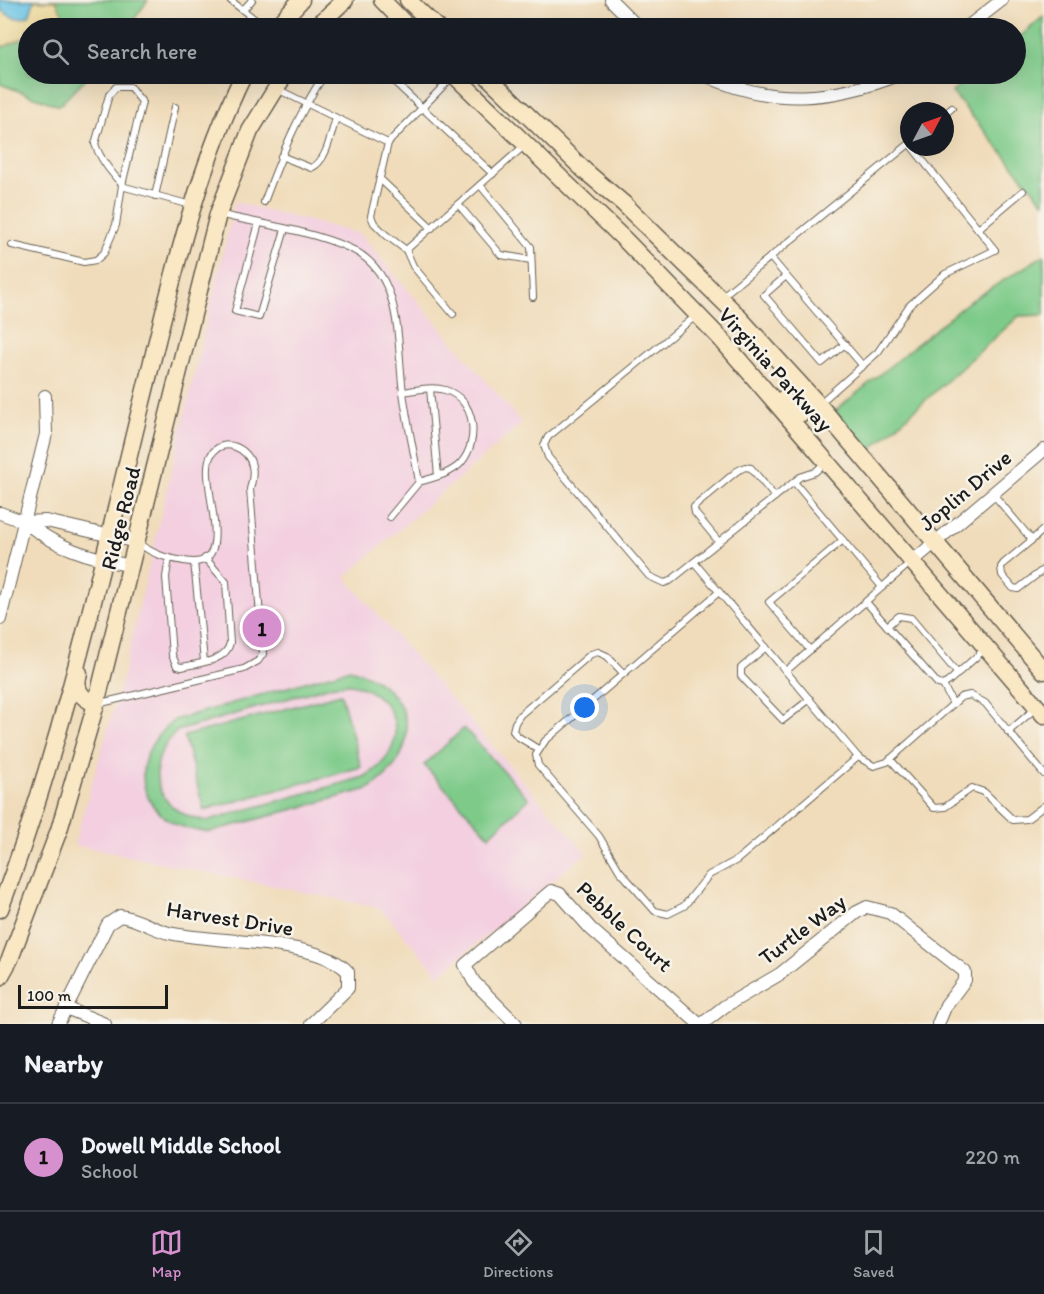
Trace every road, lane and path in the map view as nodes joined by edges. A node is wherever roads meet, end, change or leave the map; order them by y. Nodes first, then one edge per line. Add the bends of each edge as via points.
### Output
1 (230, 0) edge
2 (252, 0) edge
3 (300, 0) edge
4 (345, 0) edge
5 (382, 0) edge
6 (408, 0) edge
7 (611, 0) edge
8 (1002, 0) edge
9 (243, 10) junction
10 (253, 18) edge
11 (284, 18) edge
12 (326, 18) edge
13 (399, 18) edge
14 (427, 18) edge
15 (629, 18) edge
16 (979, 18) edge
17 (239, 84) edge
18 (279, 84) edge
19 (320, 84) edge
20 (396, 84) edge
21 (444, 84) edge
22 (464, 84) edge
23 (495, 84) edge
24 (730, 84) edge
25 (876, 84) edge
26 (276, 88) junction
27 (307, 104) junction
28 (175, 107) dead end
29 (421, 108) junction
30 (336, 118) junction
31 (388, 143) junction
32 (529, 147) junction
33 (900, 152) edge
34 (281, 156) junction
35 (920, 156) edge
36 (493, 174) junction
37 (380, 179) junction
38 (122, 185) junction
39 (480, 185) junction
40 (1023, 191) dead end
41 (155, 196) junction
42 (264, 202) dead end
43 (458, 204) junction
44 (624, 204) junction
45 (191, 205) junction
46 (218, 214) junction
47 (259, 223) junction
48 (432, 228) junction
49 (285, 229) junction
50 (978, 229) junction
51 (12, 246) dead end
52 (406, 250) junction
53 (770, 257) junction
54 (531, 260) junction
55 (786, 276) junction
56 (533, 297) dead end
57 (719, 298) junction
58 (453, 314) dead end
59 (698, 315) junction
60 (845, 344) junction
61 (863, 366) junction
62 (746, 368) junction
63 (430, 389) junction
64 (403, 392) junction
65 (45, 396) dead end
66 (818, 404) junction
67 (1044, 450) edge
68 (827, 461) junction
69 (438, 476) junction
70 (419, 482) junction
71 (794, 482) junction
72 (993, 494) junction
73 (775, 497) junction
74 (0, 513) edge
75 (390, 516) dead end
76 (25, 522) junction
77 (1044, 529) edge
78 (110, 534) junction
79 (843, 540) junction
80 (1032, 540) junction
81 (137, 542) junction
82 (719, 542) junction
83 (936, 543) junction
84 (169, 558) junction
85 (205, 558) junction
86 (102, 560) junction
87 (913, 561) junction
88 (194, 562) junction
89 (694, 562) junction
90 (131, 566) junction
91 (1044, 568) edge
92 (882, 587) junction
93 (719, 591) junction
94 (866, 602) junction
95 (0, 619) edge
96 (86, 626) junction
97 (887, 626) junction
98 (766, 647) junction
99 (987, 648) junction
100 (810, 650) junction
101 (204, 661) junction
102 (786, 671) junction
103 (1044, 671) edge
104 (623, 673) junction
105 (958, 674) junction
106 (944, 685) junction
107 (810, 699) junction
108 (96, 704) junction
109 (953, 704) junction
110 (1040, 711) edge
111 (1008, 732) junction
112 (538, 749) junction
113 (858, 757) junction
114 (890, 759) junction
115 (1044, 774) edge
116 (1044, 806) edge
117 (0, 909) edge
118 (0, 977) edge
119 (66, 1008) junction
120 (58, 1024) edge
121 (105, 1024) edge
122 (311, 1024) edge
123 (516, 1024) edge
124 (701, 1024) edge
125 (938, 1024) edge

1 - 9 lane
2 - 9 lane
3 - 11 main road
4 - 12 main road
5 - 13 main road
6 - 14 main road
7 - 15 street
8 - 16 street
9 - 10 lane
17 - 45 main road, Ridge Road
18 - 26 main road, Ridge Road
19 - 27 lane
20 - 29 lane
21 - 29 lane
22 - 32 main road, Virginia Parkway
23 - 44 main road, Virginia Parkway
24 - 25 street via 755,93 805,97 833,95
26 - 27 lane
26 - 46 main road, Ridge Road via 250,131
27 - 30 lane
27 - 34 lane
28 - 41 lane
29 - 31 lane
29 - 36 lane
30 - 31 lane
30 - 34 lane via 323,158 316,167
31 - 37 lane
32 - 36 lane
32 - 44 main road via 547,150 611,203
32 - 59 main road, Virginia Parkway
33 - 53 lane
34 - 42 lane
35 - 50 lane
36 - 39 lane
37 - 48 lane
37 - 52 lane via 374,223
38 - 38 lane via 95,144 109,95 116,87 126,85 142,102
38 - 41 lane
38 - 51 lane via 116,225 104,253 96,260 76,261
39 - 43 lane
39 - 54 lane via 530,244
40 - 50 lane
41 - 45 lane
43 - 48 lane
43 - 54 lane via 501,255
44 - 57 main road, Virginia Parkway
45 - 46 main road
45 - 78 main road, Ridge Road
46 - 47 lane
46 - 81 main road, Ridge Road
47 - 49 lane
47 - 49 lane via 235,311 259,317
48 - 52 lane
49 - 64 lane via 348,247 373,264 386,283 395,309
50 - 61 lane via 995,250 954,268 927,290 909,306 878,352
52 - 58 lane via 413,266
53 - 55 lane
53 - 57 lane
54 - 56 lane
55 - 60 lane
55 - 60 lane via 764,295 822,363
57 - 66 main road, Virginia Parkway
59 - 62 main road, Virginia Parkway
59 - 89 lane via 548,437 544,445 548,457 649,576 667,582
60 - 61 lane
61 - 66 lane
62 - 66 main road via 760,374 795,411 802,413
62 - 68 main road, Virginia Parkway
63 - 64 lane
63 - 69 lane
63 - 69 lane via 444,389 460,399 471,421 469,451 457,467
64 - 70 lane
65 - 76 street via 46,435
66 - 83 main road, Virginia Parkway
67 - 72 street, Joplin Drive
68 - 71 lane
68 - 87 main road, Virginia Parkway
69 - 70 lane
70 - 75 lane
71 - 73 lane
71 - 79 lane
72 - 80 lane
72 - 83 street, Joplin Drive
73 - 82 lane
73 - 82 lane via 751,468 737,471 694,507
74 - 76 street
76 - 78 street via 46,521
76 - 86 street via 48,540
76 - 95 street
77 - 80 lane
78 - 81 street
78 - 86 main road, Ridge Road
79 - 92 lane
79 - 100 lane via 769,602
80 - 91 lane via 1004,563 1002,575 1012,588 1018,589
81 - 84 lane via 153,555
81 - 90 main road, Ridge Road
82 - 89 lane
83 - 87 street, Joplin Drive
83 - 103 main road, Virginia Parkway
84 - 88 lane
84 - 101 lane via 167,602 174,662 182,667
85 - 88 lane
85 - 101 lane via 226,582 230,643 225,655
85 - 108 lane via 216,541 208,468 211,456 219,448 235,446 253,467 250,489 263,654 244,669
86 - 90 street
86 - 96 main road, Ridge Road
87 - 92 lane
87 - 99 main road, Virginia Parkway
88 - 101 lane
89 - 93 lane
90 - 108 main road, Ridge Road
92 - 94 lane
93 - 98 lane
93 - 104 lane
94 - 97 lane
94 - 100 lane
96 - 108 main road via 77,688 86,700
96 - 117 main road, Ridge Road via 60,730
97 - 105 lane via 899,616 911,618
97 - 106 lane via 938,684
98 - 102 lane
98 - 107 lane via 741,668 741,676 783,720
99 - 105 lane
99 - 110 main road, Virginia Parkway
100 - 102 lane
102 - 107 lane
104 - 112 lane
104 - 112 lane via 607,656 591,654 520,715 513,731
105 - 106 lane
106 - 109 lane
107 - 113 lane
108 - 118 main road, Ridge Road via 59,830
109 - 111 lane via 970,695 980,699
109 - 114 lane
110 - 111 lane
111 - 115 lane
112 - 113 lane via 538,765 603,841 619,870 652,909 663,914 684,906 709,875 736,860
113 - 114 lane via 874,766
114 - 116 lane via 934,808 945,807 972,788 987,794 1013,820 1027,819
119 - 120 street, Harvest Drive
119 - 121 street
119 - 122 street, Harvest Drive via 108,924 120,916 189,937 235,940 320,955 338,962 348,972 348,988
123 - 124 street, Pebble Court via 474,982 465,965 551,891 560,894 591,929
124 - 125 street, Turtle Way via 780,974 867,907 890,912 965,972 965,980 946,1005

